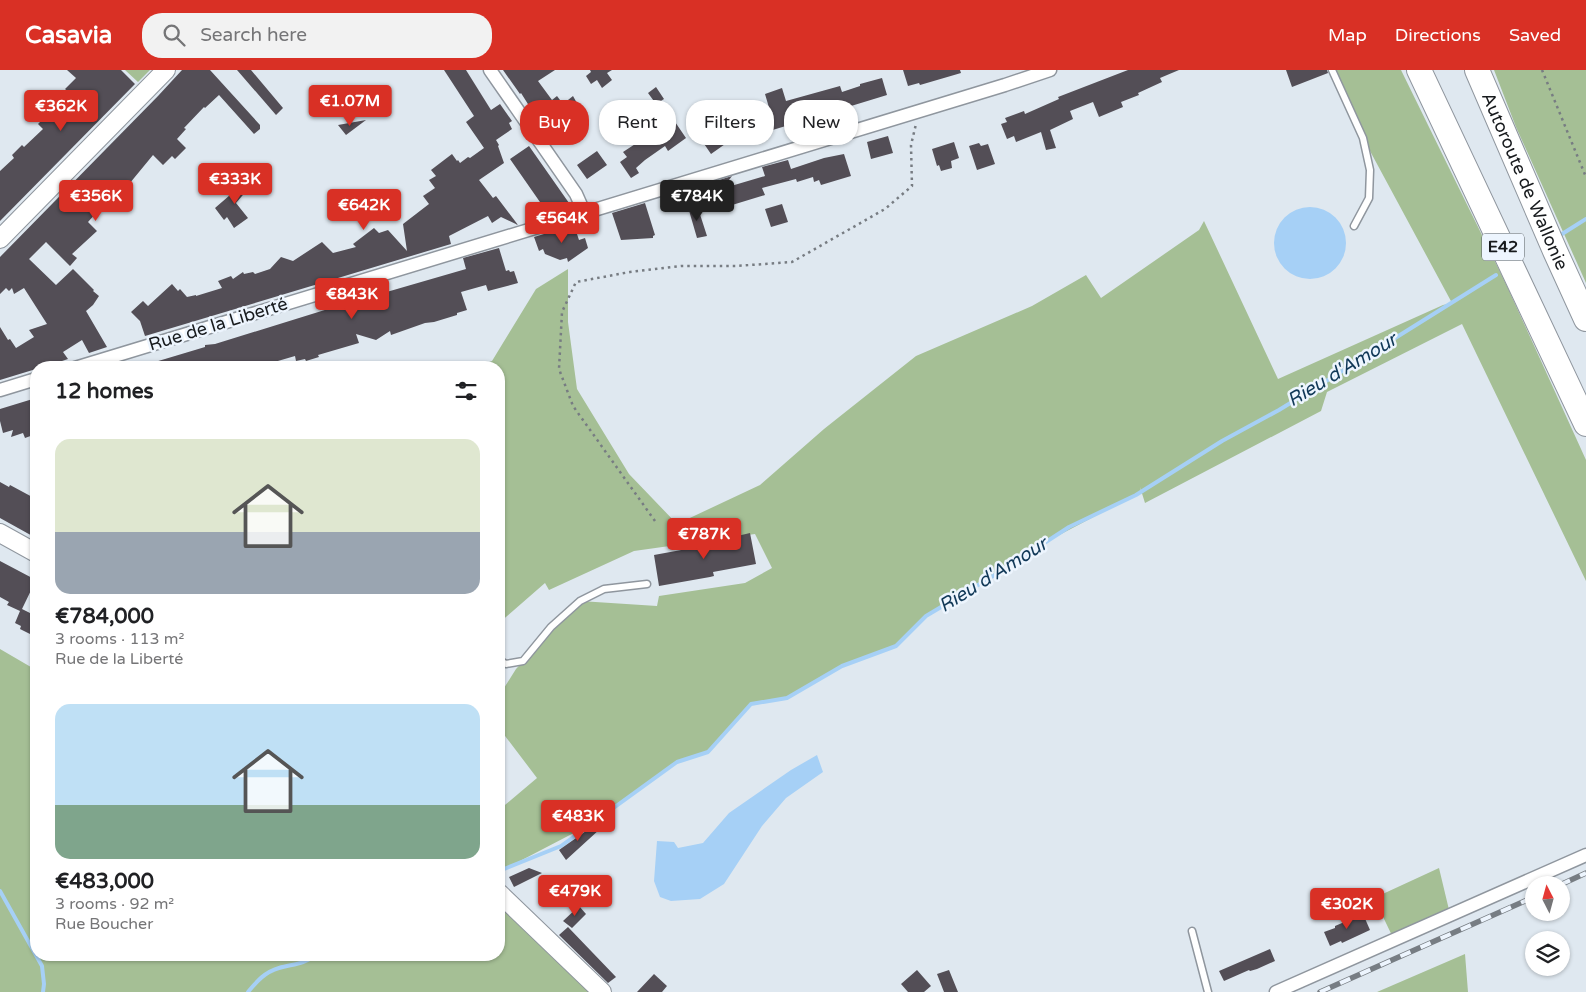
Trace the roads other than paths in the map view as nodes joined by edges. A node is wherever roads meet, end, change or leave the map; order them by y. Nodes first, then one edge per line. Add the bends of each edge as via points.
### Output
1 (166, 70) edge
2 (490, 70) edge
3 (1050, 70) edge
4 (1332, 70) edge
5 (1419, 70) edge
6 (1477, 70) edge
7 (584, 212) junction
8 (1354, 226) dead end
9 (0, 239) edge
10 (1586, 319) edge
11 (98, 361) edge
12 (30, 381) edge
13 (0, 390) edge
14 (1586, 424) edge
15 (0, 533) edge
16 (30, 550) edge
17 (647, 584) dead end
18 (505, 663) edge
19 (1586, 855) edge
20 (505, 898) edge
21 (1192, 931) dead end
22 (602, 992) edge
23 (1208, 992) edge
24 (1276, 992) edge

1 - 9 main road
2 - 7 street via 576,194
3 - 7 street, Rue de la Liberté
4 - 8 lane via 1363,138 1370,170 1369,198
5 - 14 highway, E42
6 - 10 highway, Autoroute de Wallonie / E42
7 - 11 street, Rue de la Liberté
12 - 13 street
15 - 16 main road
17 - 18 lane via 604,589 580,601 551,627 523,661
19 - 24 street
20 - 22 main road
21 - 23 lane

